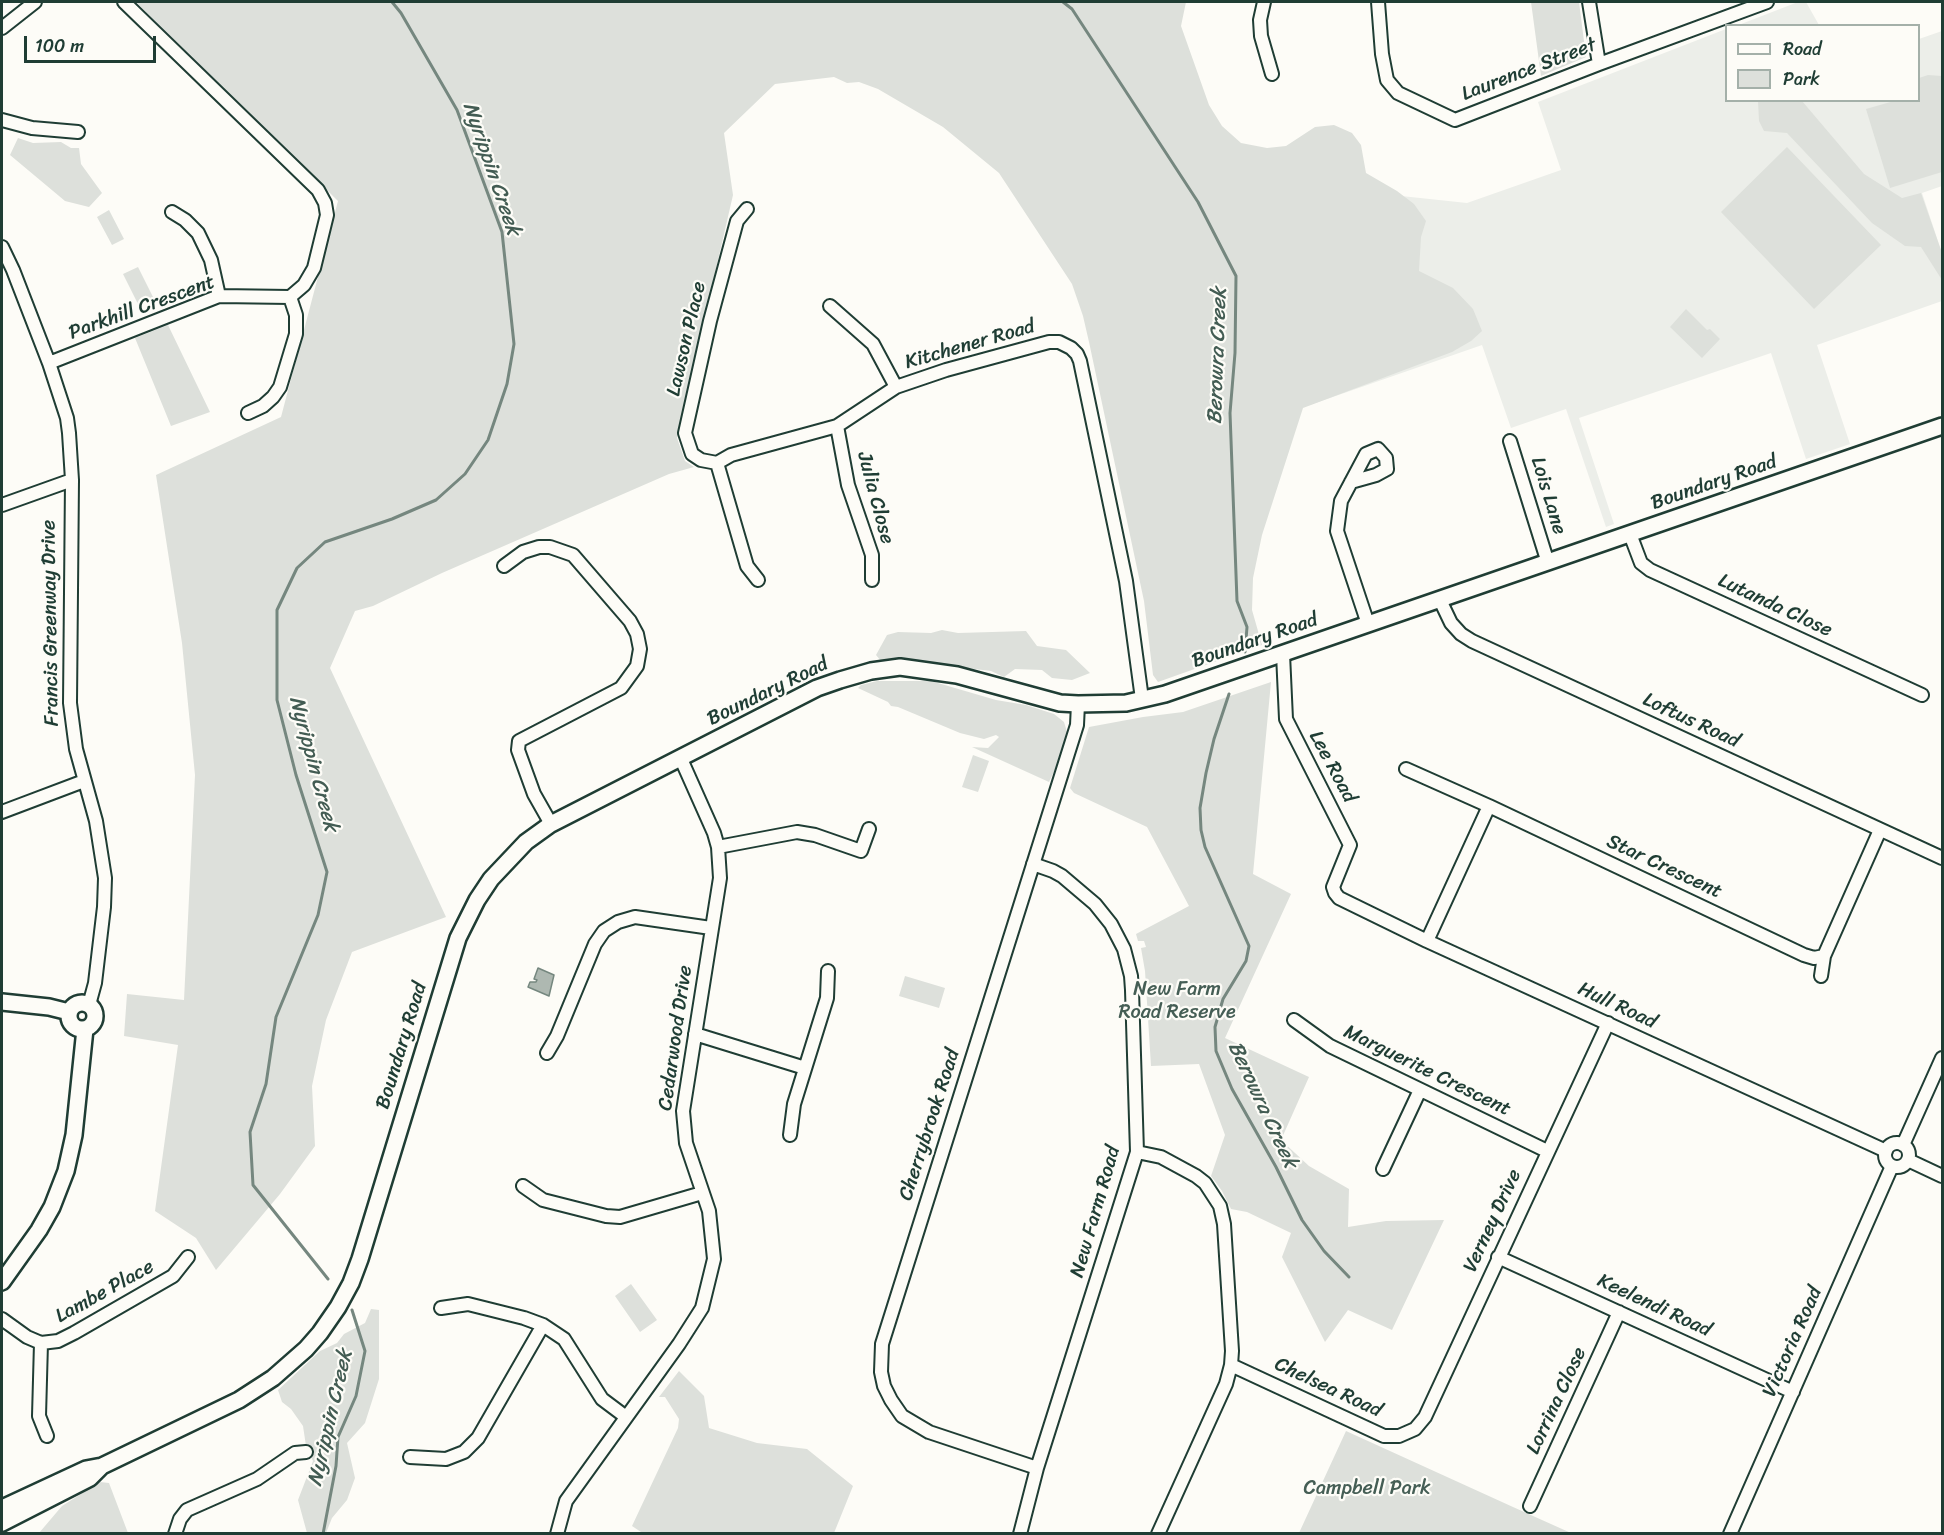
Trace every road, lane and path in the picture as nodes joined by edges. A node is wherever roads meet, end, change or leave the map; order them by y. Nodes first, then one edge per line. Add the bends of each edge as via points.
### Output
1 (35, 2) edge
2 (124, 2) edge
3 (1264, 2) edge
4 (1378, 2) edge
5 (1589, 2) edge
6 (1767, 2) edge
7 (2, 28) edge
8 (1599, 64) junction
9 (1272, 74) dead end
10 (2, 120) edge
11 (78, 132) dead end
12 (747, 209) dead end
13 (172, 212) dead end
14 (2, 247) edge
15 (219, 296) junction
16 (290, 297) junction
17 (830, 306) dead end
18 (50, 363) junction
19 (896, 387) junction
20 (248, 413) dead end
21 (837, 426) junction
22 (1942, 426) edge
23 (1510, 441) dead end
24 (717, 463) junction
25 (72, 480) junction
26 (1351, 482) dead end
27 (2, 505) edge
28 (1630, 534) junction
29 (1548, 562) junction
30 (504, 566) dead end
31 (758, 580) dead end
32 (872, 580) dead end
33 (1440, 600) junction
34 (1368, 624) junction
35 (1283, 654) junction
36 (1922, 695) dead end
37 (1142, 699) junction
38 (1078, 704) junction
39 (681, 759) junction
40 (1406, 770) dead end
41 (84, 781) junction
42 (1489, 806) junction
43 (2, 812) edge
44 (551, 824) junction
45 (869, 829) dead end
46 (1880, 830) junction
47 (718, 847) junction
48 (1942, 858) edge
49 (1033, 864) junction
50 (1335, 893) joint
51 (711, 928) junction
52 (1427, 941) junction
53 (1824, 956) junction
54 (828, 971) dead end
55 (1821, 976) dead end
56 (2, 1002) edge
57 (89, 1005) junction
58 (69, 1012) junction
59 (1294, 1020) dead end
60 (1608, 1023) junction
61 (85, 1029) junction
62 (695, 1035) junction
63 (547, 1053) dead end
64 (1942, 1058) edge
65 (805, 1068) junction
66 (1420, 1090) junction
67 (790, 1134) dead end
68 (1903, 1145) junction
69 (1547, 1151) junction
70 (1886, 1151) junction
71 (1137, 1152) junction
72 (1908, 1160) junction
73 (1892, 1166) junction
74 (1383, 1170) dead end
75 (1942, 1176) edge
76 (523, 1186) dead end
77 (702, 1193) junction
78 (188, 1257) dead end
79 (1498, 1257) junction
80 (2, 1282) edge
81 (441, 1308) dead end
82 (1619, 1312) junction
83 (2, 1319) edge
84 (543, 1325) junction
85 (41, 1343) junction
86 (1231, 1365) junction
87 (1793, 1392) junction
88 (626, 1417) junction
89 (1409, 1432) joint
90 (47, 1436) dead end
91 (306, 1452) dead end
92 (410, 1457) dead end
93 (102, 1466) junction
94 (1038, 1468) junction
95 (1530, 1506) dead end
96 (2, 1508) edge
97 (2, 1523) edge
98 (175, 1533) edge
99 (556, 1533) edge
100 (1020, 1533) edge
101 (1158, 1533) edge
102 (1730, 1533) edge

1 - 7 street
2 - 16 street via 318,190 327,215 314,268 304,285
3 - 9 street via 1261,36
4 - 8 street, Laurence Street via 1387,80 1398,93 1455,120
5 - 8 street
6 - 8 street, Laurence Street
10 - 11 street via 32,128
12 - 24 street, Lawson Place via 737,221 685,433 692,454
13 - 15 street via 198,233 211,260
14 - 18 street, Francis Greenway Drive
15 - 16 street, Parkhill Crescent
15 - 18 street, Parkhill Crescent
16 - 20 street via 296,315 296,334 280,387 263,406
17 - 19 street via 873,344
18 - 25 street, Francis Greenway Drive via 67,418
19 - 21 street, Kitchener Road
19 - 37 street, Kitchener Road via 1049,342 1067,345 1077,354 1126,581
21 - 24 street, Kitchener Road via 731,455
21 - 32 street, Julia Close via 849,484 872,555
22 - 28 main road, Boundary Road
23 - 29 street, Lois Lane
24 - 31 street via 747,566
25 - 27 street
25 - 41 street, Francis Greenway Drive via 70,703
26 - 34 street via 1341,501 1337,531
28 - 29 main road, Boundary Road
28 - 36 street, Lutanda Close via 1641,563 1650,570
29 - 33 main road, Boundary Road
30 - 44 street via 523,552 539,547 565,551 577,559 630,621 640,649 637,666 621,688 519,741 518,750 534,795
33 - 34 main road, Boundary Road
33 - 46 street, Loftus Road via 1451,623 1473,641
34 - 35 main road, Boundary Road
35 - 37 main road, Boundary Road
35 - 50 street, Lee Road via 1284,711 1288,725 1349,842 1349,852 1334,884
37 - 38 main road, Boundary Road
38 - 39 main road, Boundary Road via 1033,697 928,669 871,671 817,688
38 - 49 street, Cherrybrook Road via 1077,725
39 - 44 main road, Boundary Road
39 - 47 street, Cedarwood Drive via 710,819
40 - 42 street, Star Crescent
41 - 43 street
41 - 57 street, Francis Greenway Drive via 96,821 105,878
42 - 52 street
42 - 53 street, Star Crescent via 1804,955
44 - 93 main road, Boundary Road via 526,842 491,879 458,938 360,1260 339,1307 306,1349 273,1378 239,1400
45 - 47 street via 861,851 797,832
46 - 48 street, Loftus Road
46 - 53 street
47 - 51 street, Cedarwood Drive via 720,878
49 - 71 street, New Farm Road via 1062,876 1095,904 1124,950 1132,990
49 - 94 street, Cherrybrook Road via 882,1344 881,1372 891,1401 916,1426
50 - 52 street, Hull Road via 1342,901
51 - 62 street, Cedarwood Drive
51 - 63 street via 635,917 604,931
52 - 60 street, Hull Road
53 - 55 street
54 - 65 street via 827,998
56 - 58 main road
57 - 58 main road via 78,1004
57 - 61 main road via 95,1018
58 - 61 main road via 71,1023
59 - 66 street, Marguerite Crescent via 1330,1046
60 - 69 street, Verney Drive
60 - 70 street, Hull Road
61 - 80 main road via 74,1135 66,1171 39,1230
62 - 65 street
62 - 77 street, Cedarwood Drive via 684,1119 686,1143
64 - 68 street
65 - 67 street
66 - 69 street, Marguerite Crescent
66 - 74 street
68 - 70 street via 1893,1144
68 - 72 street
69 - 79 street, Verney Drive
70 - 73 street via 1885,1158
71 - 86 street via 1161,1157 1196,1176 1220,1206
71 - 94 street, New Farm Road
72 - 73 street
72 - 75 street
73 - 87 street, Victoria Road
76 - 77 street via 543,1200 620,1217
77 - 88 street, Cedarwood Drive via 709,1211 714,1260 702,1308
78 - 85 street, Lambe Place via 173,1276 74,1334
79 - 82 street, Keelendi Road
79 - 89 street, Verney Drive via 1425,1417
81 - 84 street via 468,1304
82 - 87 street, Keelendi Road
82 - 95 street, Lorrina Close
83 - 85 street, Lambe Place
84 - 88 street via 564,1339 602,1399
84 - 92 street via 478,1438 464,1452 446,1459
85 - 90 street via 39,1416
86 - 89 street, Chelsea Road via 1384,1436
86 - 101 street
87 - 102 street, Victoria Road
88 - 99 street, Cedarwood Drive via 566,1501
91 - 98 street via 295,1453 257,1479 187,1509
93 - 96 main road, Boundary Road via 86,1468
93 - 97 main road, Boundary Road via 90,1478
94 - 100 street, New Farm Road

